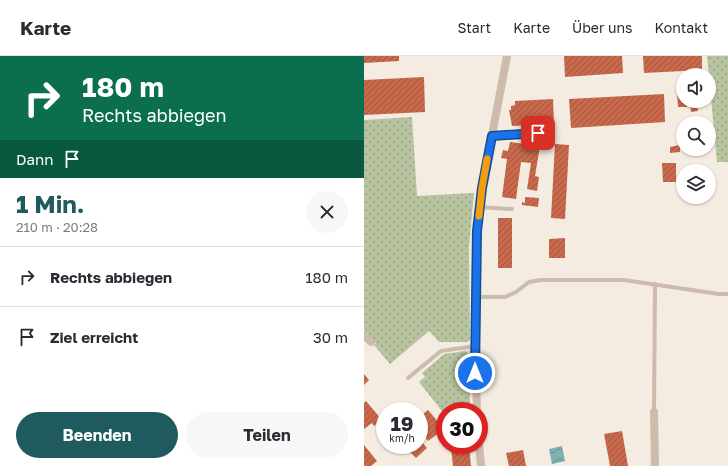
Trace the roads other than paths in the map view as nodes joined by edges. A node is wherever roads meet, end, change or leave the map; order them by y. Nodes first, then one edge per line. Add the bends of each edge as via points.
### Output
1 (507, 56) edge
2 (538, 133) dead end
3 (492, 136) junction
4 (479, 207) junction
5 (512, 209) dead end
6 (655, 284) junction
7 (728, 294) edge
8 (476, 297) junction
9 (364, 334) edge
10 (370, 342) dead end
11 (475, 346) junction
12 (408, 378) dead end
13 (476, 402) edge
14 (654, 412) joint
15 (480, 454) edge
16 (481, 466) edge
17 (656, 466) edge

1 - 3 street
2 - 3 lane
3 - 4 street
4 - 5 lane
4 - 8 street
6 - 7 lane
6 - 8 lane via 624,280 541,280 529,282 505,297
6 - 14 lane
8 - 11 street
9 - 10 street
11 - 12 lane via 441,351
11 - 13 street
14 - 17 street
15 - 16 street

